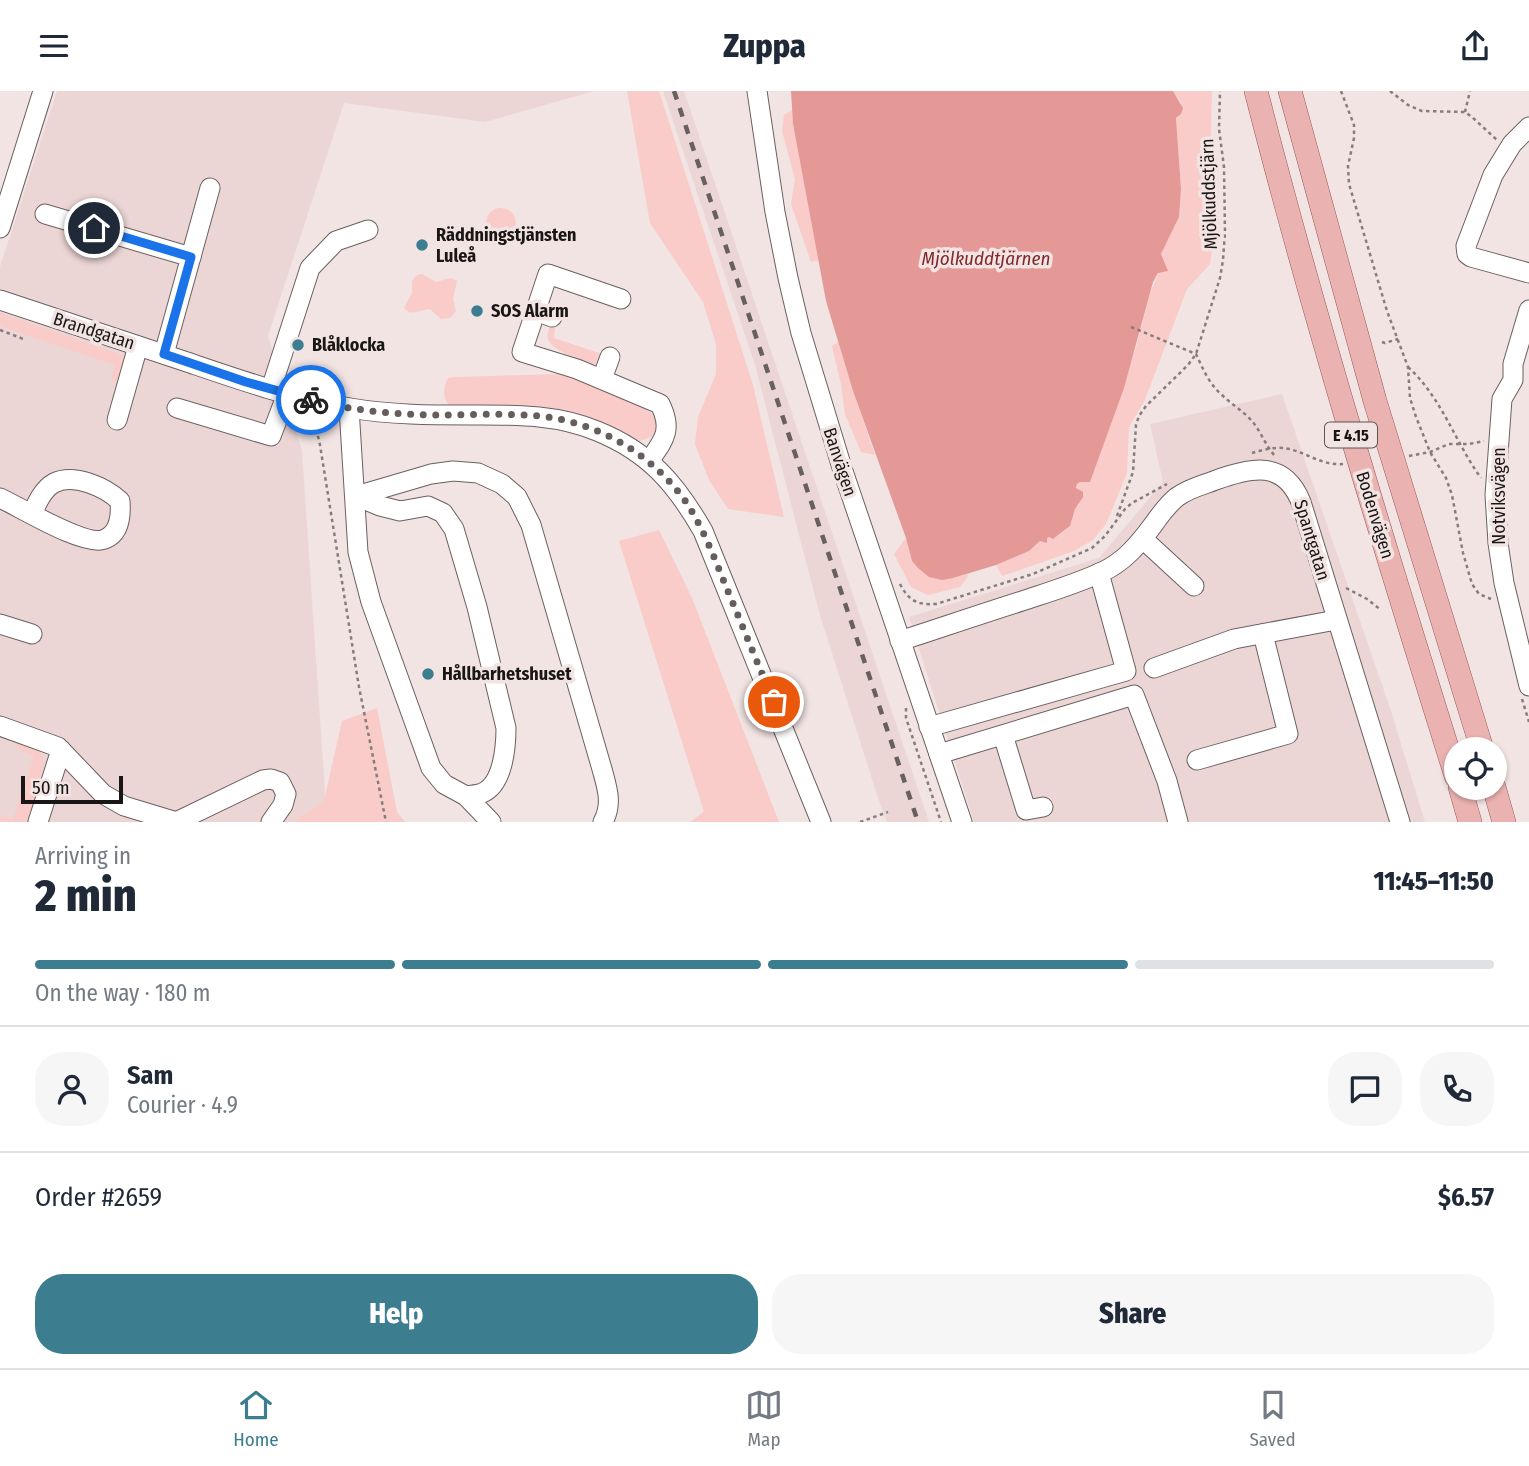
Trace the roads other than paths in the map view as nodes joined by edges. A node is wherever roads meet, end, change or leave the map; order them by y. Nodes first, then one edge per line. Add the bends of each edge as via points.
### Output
1 (43, 91) edge
2 (758, 91) edge
3 (1256, 91) edge
4 (1290, 91) edge
5 (1529, 127) edge
6 (210, 188) dead end
7 (45, 214) dead end
8 (0, 228) edge
9 (368, 230) dead end
10 (191, 257) junction
11 (1529, 272) edge
12 (621, 299) dead end
13 (0, 300) edge
14 (1529, 310) edge
15 (1526, 335) edge
16 (138, 345) junction
17 (164, 354) junction
18 (610, 356) dead end
19 (602, 379) junction
20 (279, 392) junction
21 (177, 408) dead end
22 (349, 408) junction
23 (117, 420) dead end
24 (649, 461) junction
25 (356, 496) junction
26 (0, 498) edge
27 (32, 514) dead end
28 (1143, 539) junction
29 (1099, 573) junction
30 (1194, 586) dead end
31 (1336, 620) junction
32 (0, 624) edge
33 (1522, 631) edge
34 (32, 634) dead end
35 (1263, 634) junction
36 (900, 641) junction
37 (1154, 668) dead end
38 (1529, 686) edge
39 (0, 726) edge
40 (929, 727) junction
41 (1003, 735) junction
42 (1478, 737) edge
43 (1444, 738) edge
44 (61, 750) junction
45 (939, 754) junction
46 (1198, 760) dead end
47 (466, 796) junction
48 (1464, 800) edge
49 (1498, 800) edge
50 (1043, 807) dead end
51 (38, 822) edge
52 (177, 822) edge
53 (271, 822) edge
54 (491, 822) edge
55 (603, 822) edge
56 (821, 822) edge
57 (962, 822) edge
58 (1178, 822) edge
59 (1400, 822) edge
60 (1470, 822) edge
61 (1504, 822) edge

1 - 8 street
2 - 36 street, Banvägen via 775,212 801,333
3 - 43 main road, Bodenvägen / E 4.15 via 1332,370
4 - 42 main road, Bodenvägen / E 4.15 via 1375,401
5 - 11 street via 1508,148 1493,175 1466,250 1471,257
6 - 10 street
7 - 10 street
9 - 20 street via 336,241 310,268
10 - 17 street
12 - 19 street via 548,274 544,314 522,352
13 - 16 street, Brandgatan
14 - 15 street, Notviksvägen
15 - 33 street, Notviksvägen via 1513,364 1513,380 1502,399 1496,495 1504,583
16 - 17 street, Brandgatan
16 - 23 street
17 - 20 street, Brandgatan
18 - 19 street
19 - 24 street via 660,404 667,429
20 - 21 street via 271,436
20 - 22 street, Brandgatan
22 - 24 street, Brandgatan via 556,419 613,438
22 - 25 street
24 - 56 street, Brandgatan via 678,492 703,531
25 - 47 street via 361,564 431,768 444,784
25 - 47 street via 400,511 428,506 443,513 454,529 506,728 500,772 483,793
25 - 55 street via 453,471 478,473 517,497 531,524 602,769 609,799
26 - 27 street
28 - 29 street, Spantgatan via 1124,559
28 - 30 street
28 - 31 street, Spantgatan via 1166,507 1191,488 1251,470 1274,472 1297,491
29 - 36 street, Spantgatan
29 - 40 street via 1126,671
31 - 35 street
31 - 59 street, Spantgatan
32 - 34 street
33 - 38 street, Notviksvägen
35 - 37 street via 1234,639
35 - 46 street via 1288,734
36 - 40 street, Banvägen
39 - 44 street
40 - 45 street, Banvägen
41 - 45 street
41 - 50 street via 1026,810
41 - 58 street via 1134,695
44 - 51 street
44 - 52 street via 103,794 124,806
45 - 57 street, Banvägen
47 - 54 street
48 - 60 main road
49 - 61 main road
52 - 53 street via 271,779 280,782 286,794

